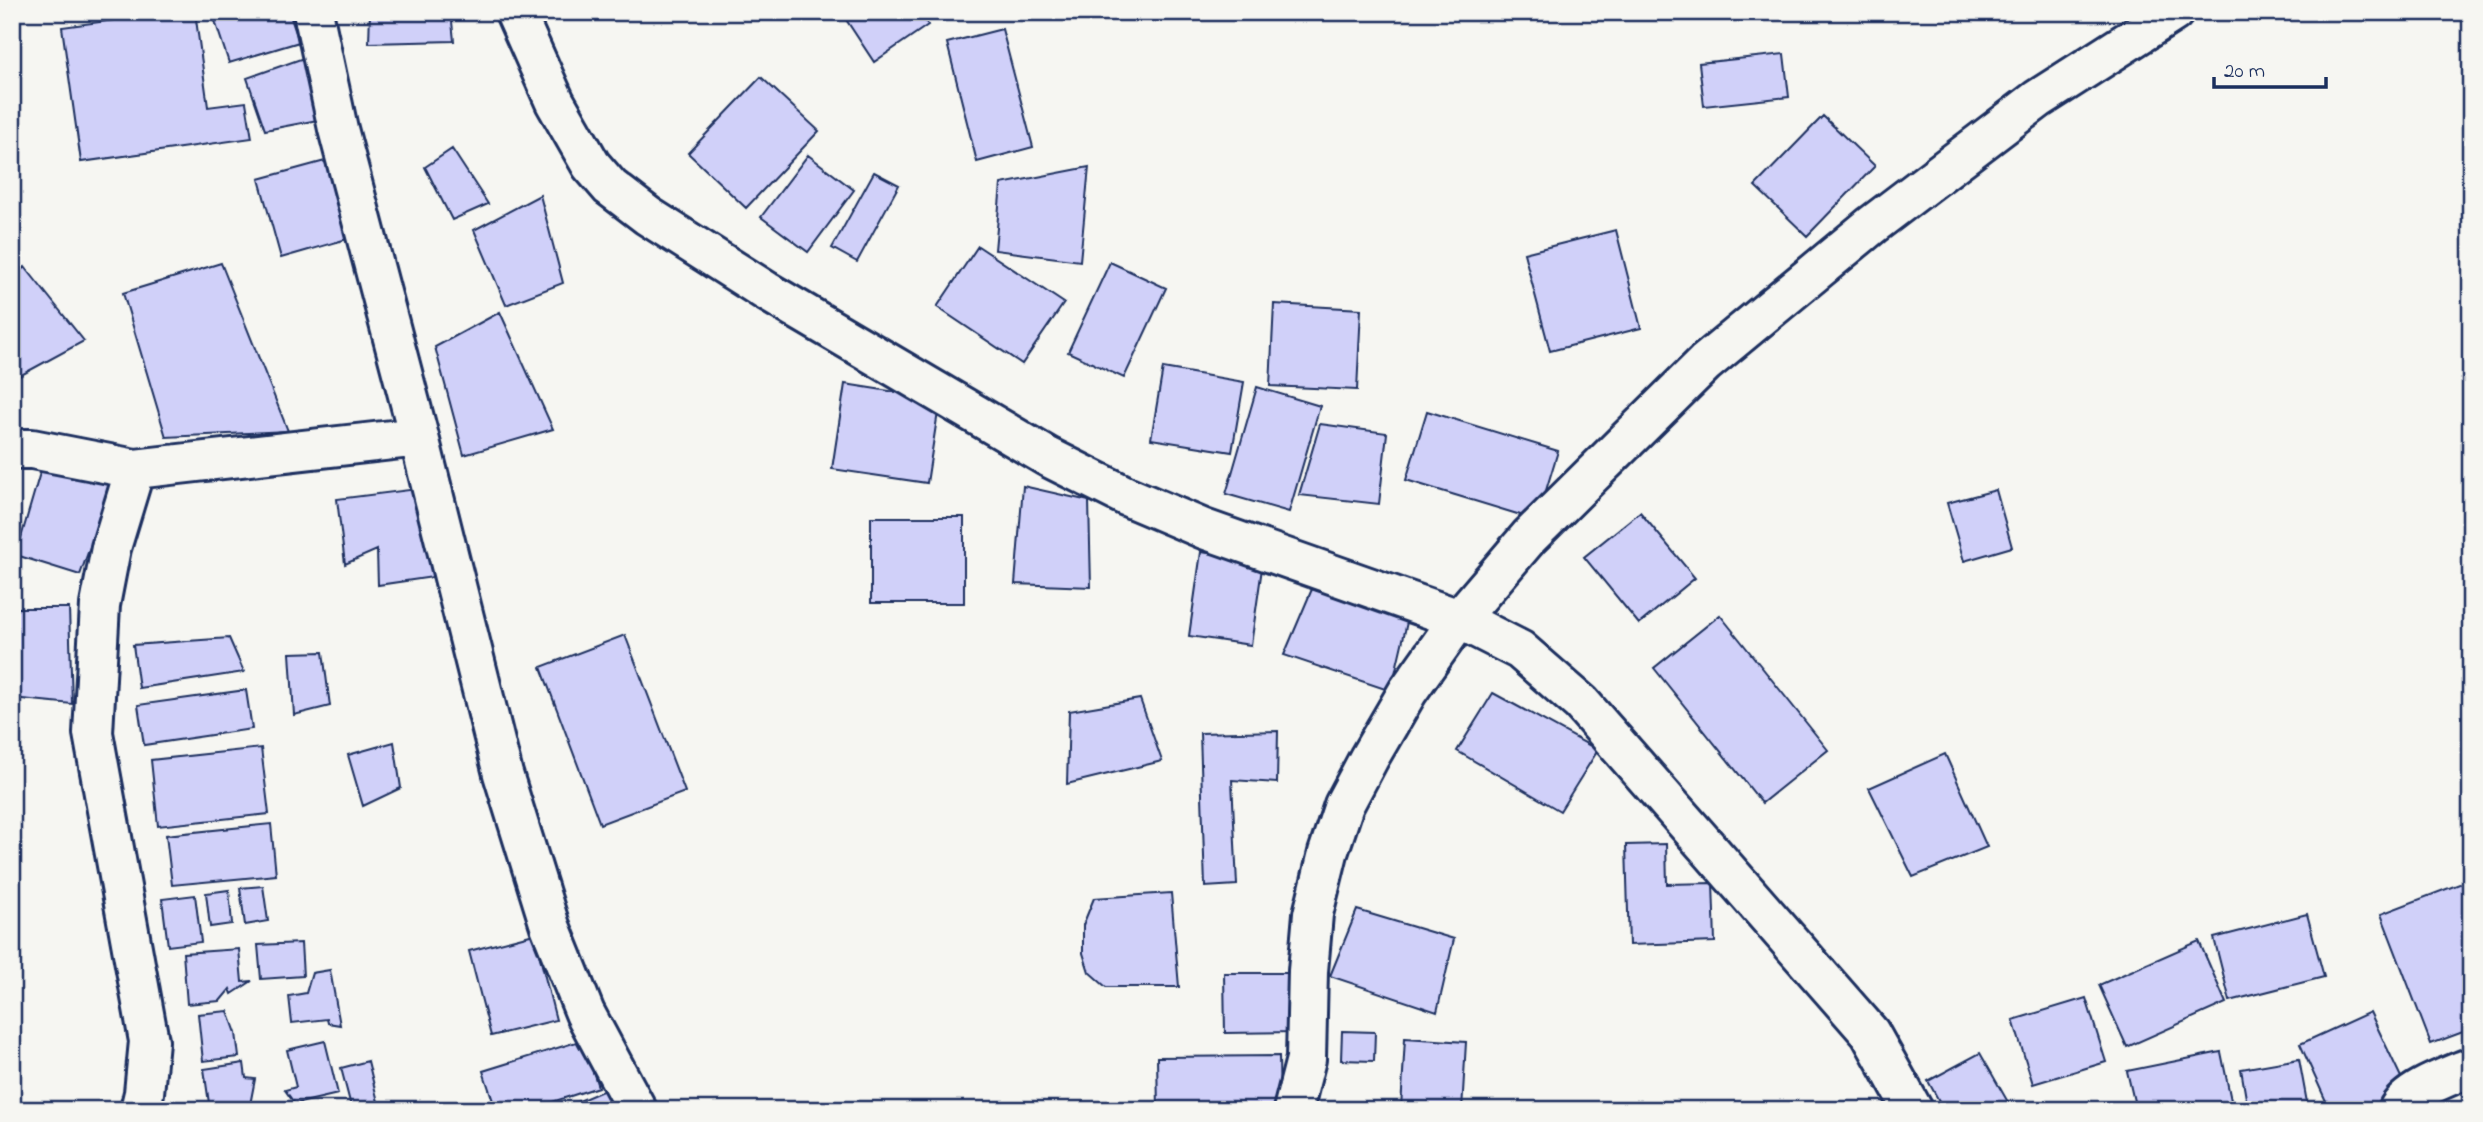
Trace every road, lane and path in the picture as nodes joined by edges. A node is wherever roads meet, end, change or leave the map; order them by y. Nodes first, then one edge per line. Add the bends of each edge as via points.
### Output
1 (313, 12) edge
2 (515, 12) edge
3 (2174, 12) edge
4 (419, 437) junction
5 (12, 449) edge
6 (135, 469) junction
7 (1459, 619) junction
8 (2471, 1067) edge
9 (140, 1110) edge
10 (637, 1110) edge
11 (1293, 1110) edge
12 (1913, 1110) edge
13 (2398, 1110) edge

1 - 4 street via 338,129
2 - 7 street via 555,102 591,165 610,187 648,216 1048,457 1126,496 1204,529
3 - 7 street via 2038,99 1872,225 1705,363 1529,537
4 - 6 street
4 - 10 street via 503,774 550,926 585,1013
5 - 6 street
6 - 9 street via 111,548 100,605 93,733 149,1041
7 - 11 street via 1408,691 1344,805 1313,914 1306,1059
7 - 12 street via 1520,650 1581,704 1870,1033
8 - 13 street via 2413,1094

